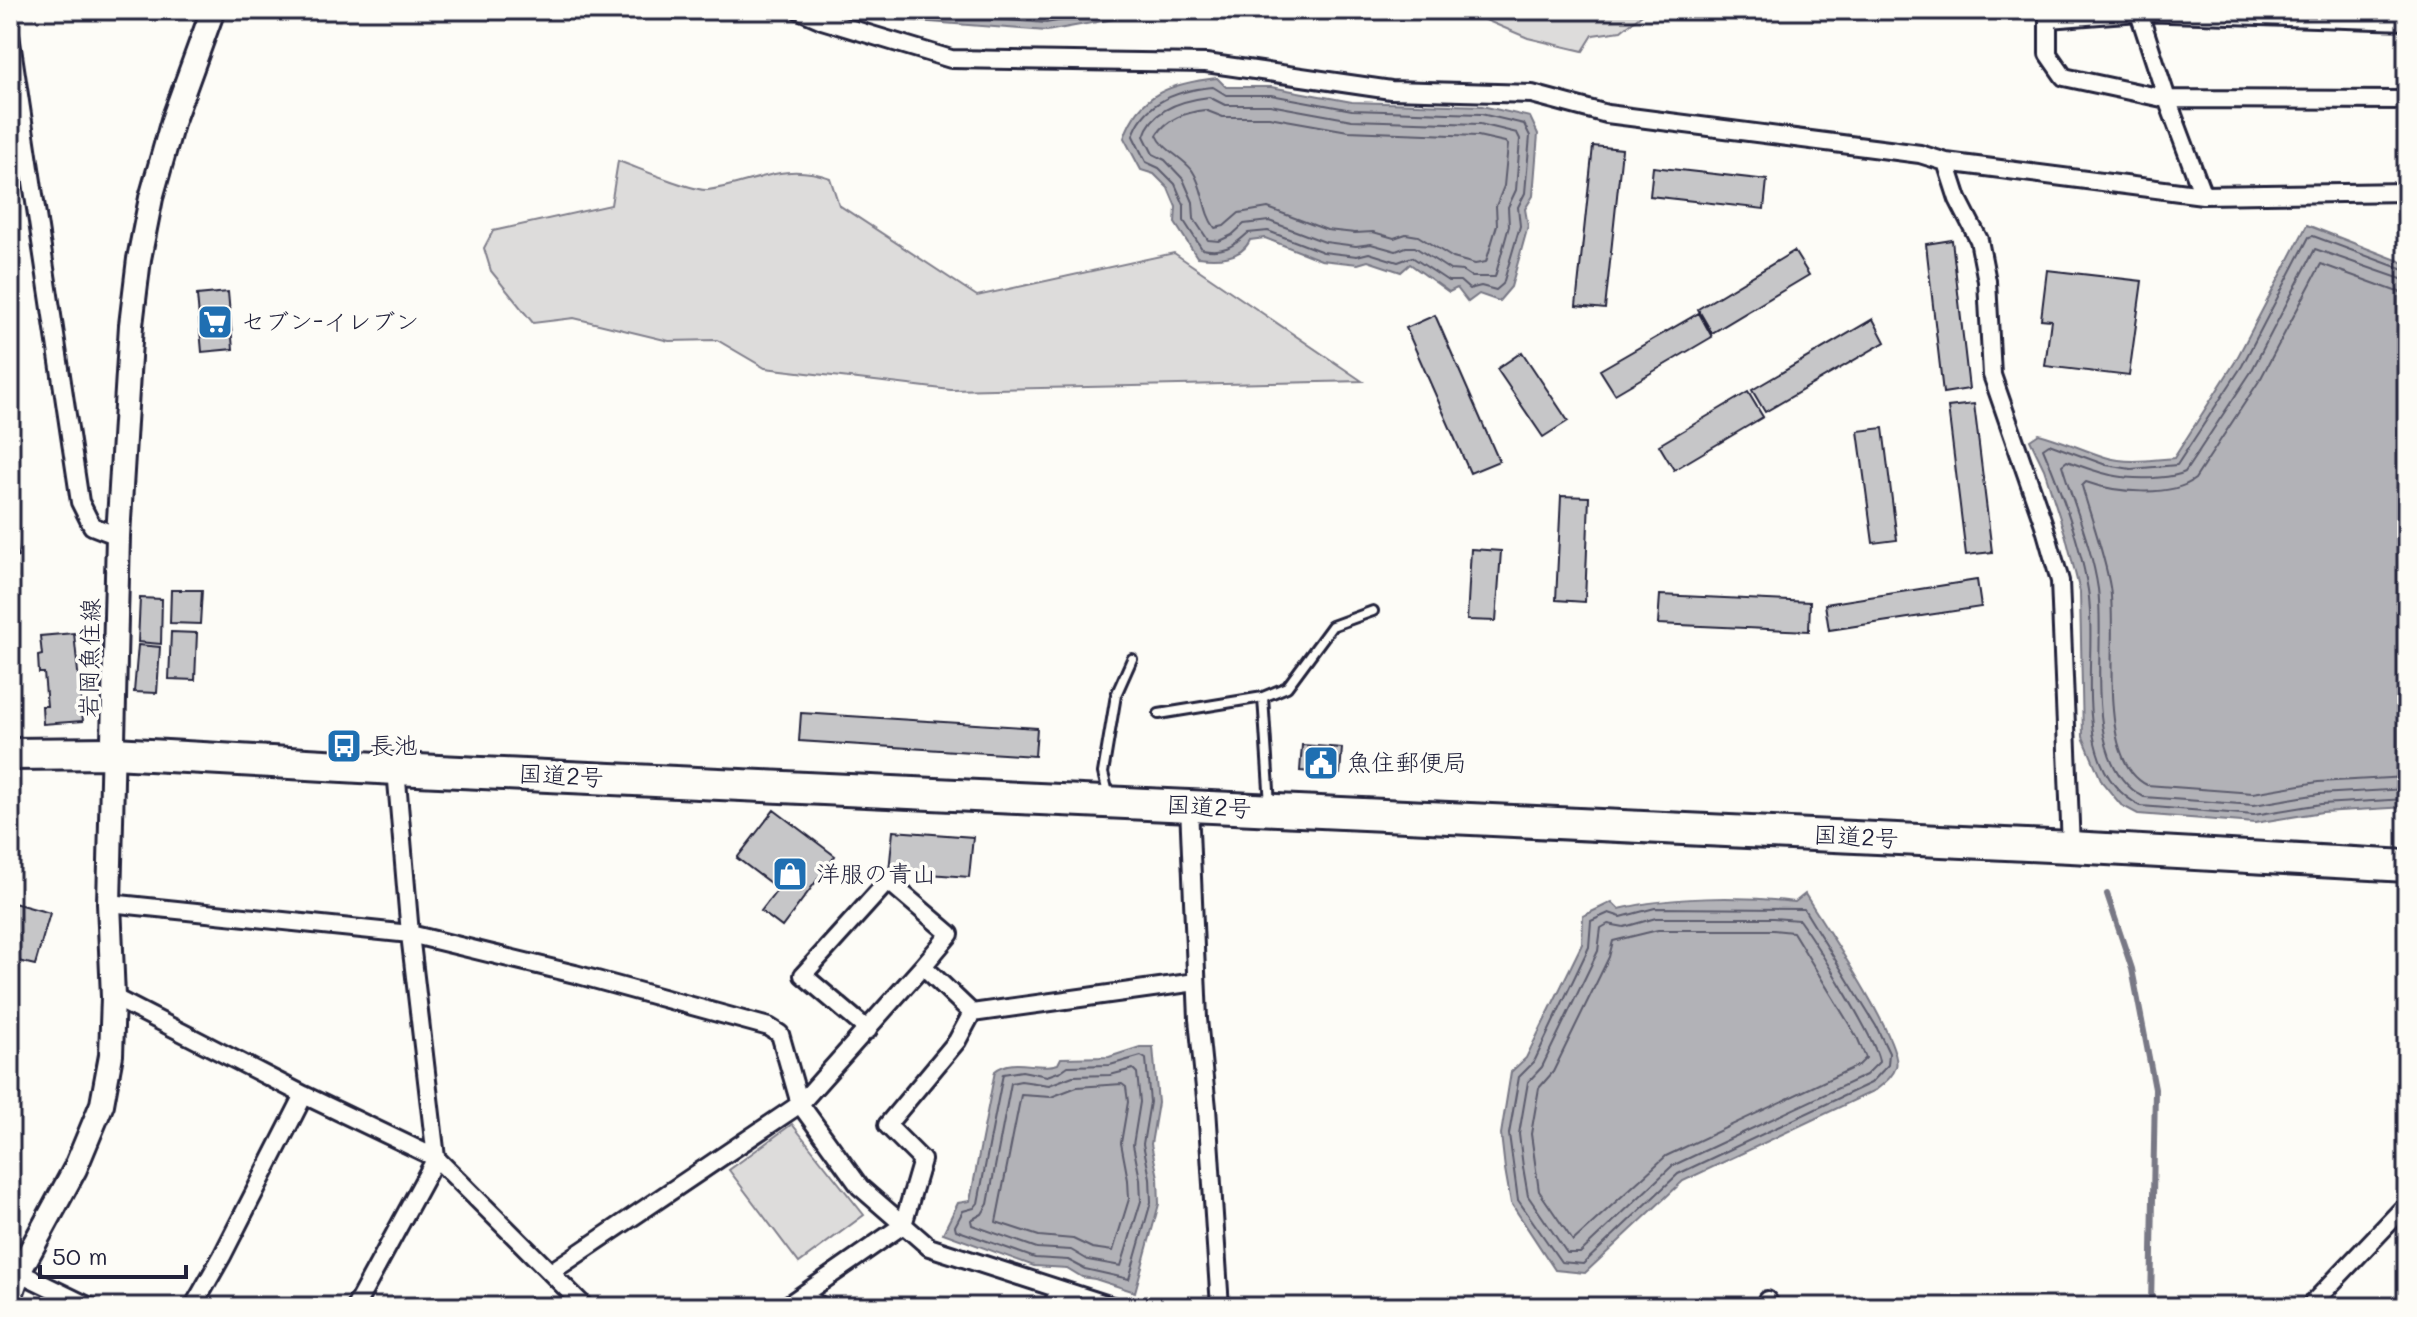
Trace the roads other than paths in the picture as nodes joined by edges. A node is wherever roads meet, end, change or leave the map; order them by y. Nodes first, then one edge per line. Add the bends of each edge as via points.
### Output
1 (213, 10) edge
2 (799, 10) edge
3 (2138, 11) edge
4 (2407, 21) edge
5 (10, 35) edge
6 (2167, 99) junction
7 (2407, 100) edge
8 (1946, 162) junction
9 (2407, 192) edge
10 (2203, 195) junction
11 (118, 536) junction
12 (1373, 611) dead end
13 (1132, 659) dead end
14 (1263, 697) junction
15 (1159, 714) dead end
16 (114, 753) junction
17 (10, 754) edge
18 (396, 769) junction
19 (1110, 802) junction
20 (1189, 806) junction
21 (1270, 810) junction
22 (2071, 847) junction
23 (2407, 866) edge
24 (109, 903) junction
25 (410, 934) junction
26 (923, 966) junction
27 (1196, 982) junction
28 (113, 997) junction
29 (972, 1013) junction
30 (868, 1030) junction
31 (304, 1095) junction
32 (800, 1104) junction
33 (436, 1158) junction
34 (2407, 1204) edge
35 (903, 1225) junction
36 (15, 1270) edge
37 (551, 1272) junction
38 (1060, 1290) junction
39 (802, 1296) junction
40 (10, 1298) edge
41 (90, 1307) edge
42 (193, 1307) edge
43 (355, 1307) edge
44 (585, 1307) edge
45 (785, 1307) edge
46 (823, 1307) edge
47 (1051, 1307) edge
48 (1115, 1307) edge
49 (1220, 1307) edge
50 (2309, 1307) edge

1 - 11 main road, 岩岡魚住線 via 173,120 139,259
2 - 8 street via 951,59 1206,63 1391,90 1532,94 1607,114 1920,154
3 - 4 street
3 - 6 street
3 - 6 street via 2048,19 2048,54 2064,77
5 - 11 street via 80,502 92,526
6 - 7 street
6 - 10 street
8 - 10 street
8 - 22 street via 1979,240 1987,281 1992,375 2060,581
9 - 10 street
11 - 16 main road, 岩岡魚住線
12 - 14 lane via 1332,626 1287,687
13 - 19 lane via 1116,695 1103,773
14 - 15 lane
14 - 21 lane
16 - 17 highway, 国道2号
16 - 18 highway, 国道2号
16 - 24 main road, 岩岡魚住線
18 - 19 highway, 国道2号
18 - 25 street
19 - 20 highway, 国道2号
20 - 21 highway, 国道2号
20 - 27 street
21 - 22 highway, 国道2号
22 - 23 highway, 国道2号
24 - 25 street
24 - 28 main road, 岩岡魚住線
25 - 32 street via 769,1027 780,1034
25 - 33 street
26 - 29 street
26 - 30 street
26 - 30 street via 950,934 888,881 803,975
27 - 29 street
27 - 49 street
28 - 31 street
28 - 36 main road, 岩岡魚住線 via 102,1104 75,1169
29 - 35 street via 957,1041 887,1125 922,1160
30 - 32 street
31 - 33 street
31 - 42 street
32 - 35 street via 860,1187
32 - 37 street
33 - 37 street
33 - 43 street
34 - 50 street
35 - 38 street via 929,1247
35 - 39 street
36 - 40 main road, 岩岡魚住線
36 - 41 street
37 - 44 street
38 - 47 street
38 - 48 street
39 - 45 street
39 - 46 street

